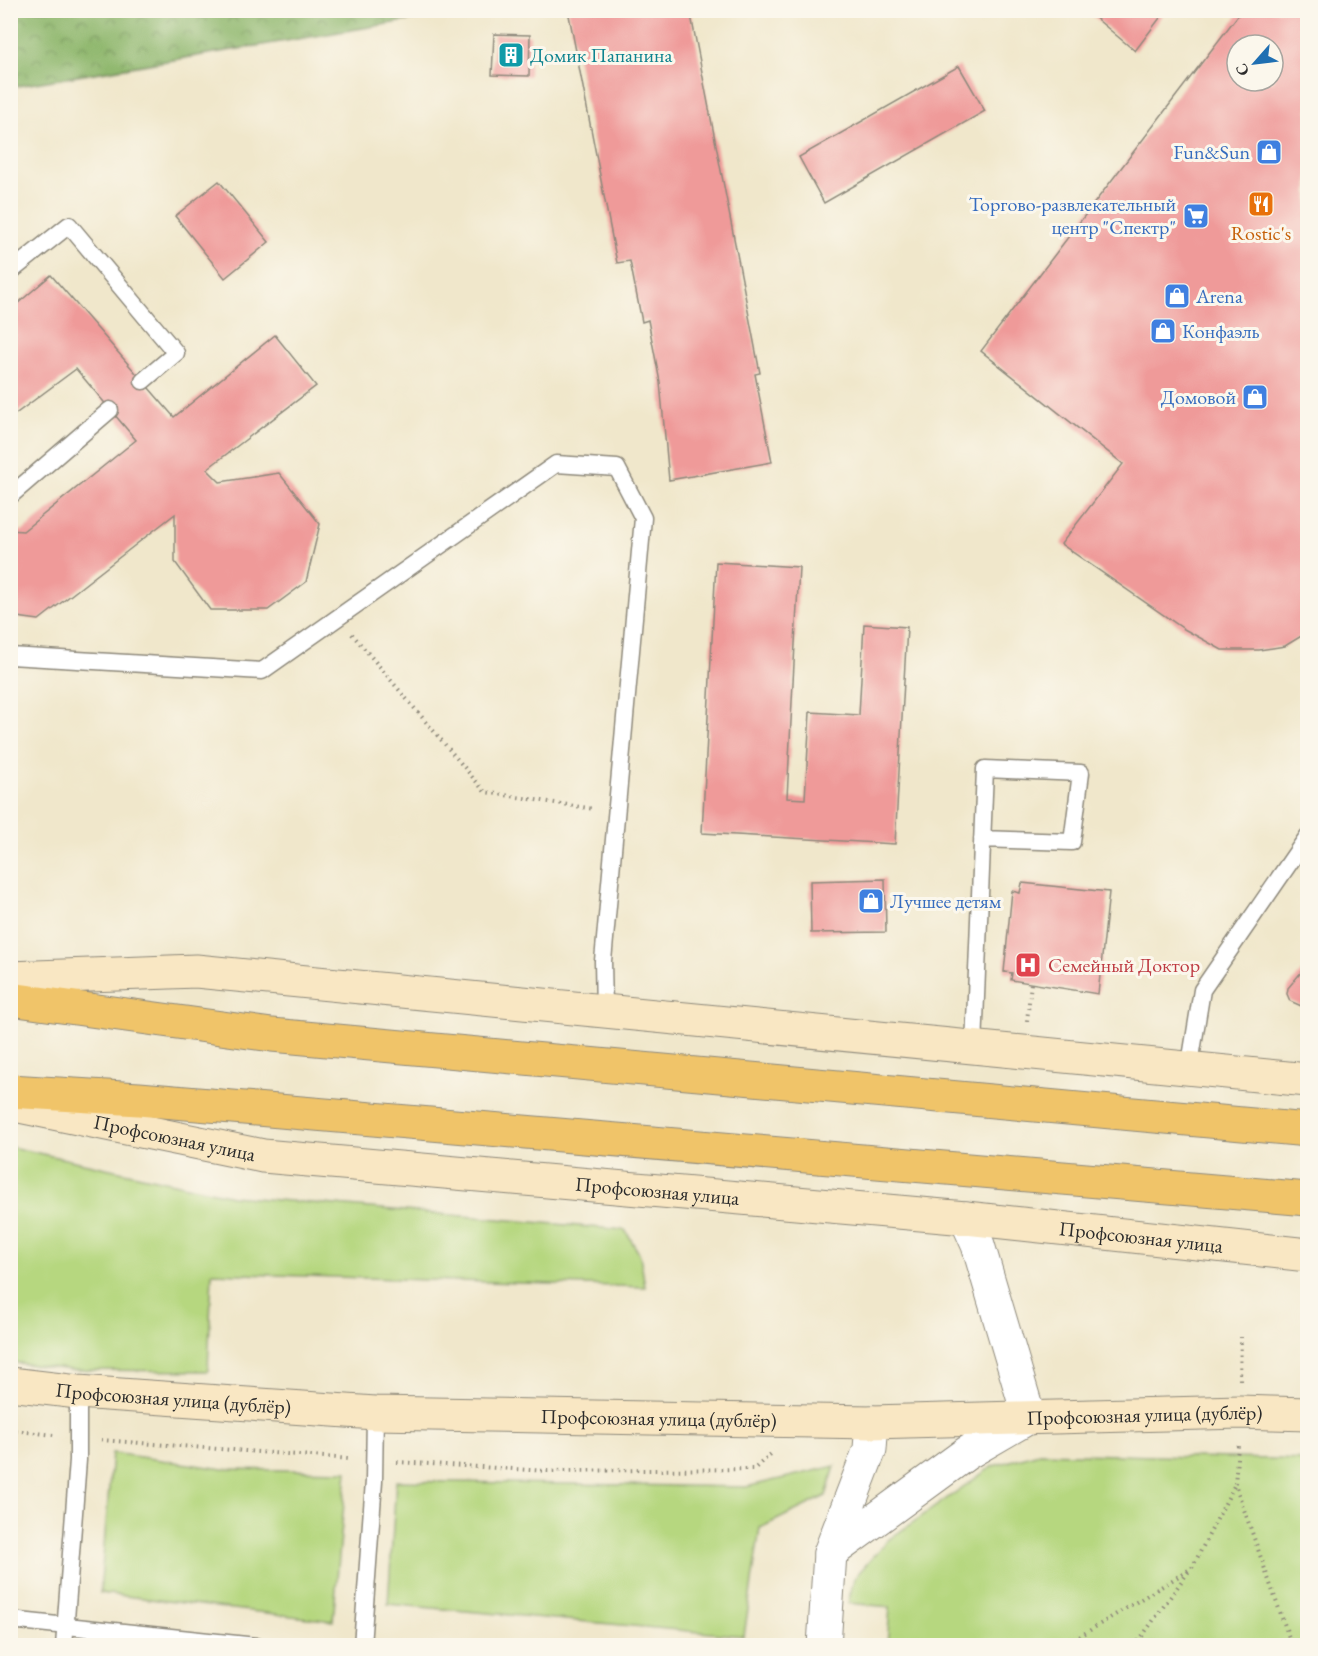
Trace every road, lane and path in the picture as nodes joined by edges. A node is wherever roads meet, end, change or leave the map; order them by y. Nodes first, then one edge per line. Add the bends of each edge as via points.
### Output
1 (10, 272) edge
2 (143, 381) dead end
3 (110, 410) dead end
4 (10, 496) edge
5 (338, 617) junction
6 (10, 657) edge
7 (616, 813) junction
8 (1308, 836) edge
9 (982, 839) junction
10 (10, 978) edge
11 (1031, 983) dead end
12 (10, 999) edge
13 (604, 1010) junction
14 (1026, 1029) dead end
15 (974, 1047) junction
16 (1189, 1070) junction
17 (1308, 1080) edge
18 (10, 1091) edge
19 (10, 1104) edge
20 (1308, 1130) edge
21 (1308, 1198) edge
22 (966, 1218) junction
23 (1308, 1255) edge
24 (1241, 1337) dead end
25 (10, 1384) edge
26 (1240, 1390) dead end
27 (78, 1392) junction
28 (375, 1413) junction
29 (1308, 1414) edge
30 (1029, 1417) junction
31 (872, 1422) junction
32 (10, 1430) edge
33 (78, 1438) junction
34 (1238, 1446) dead end
35 (777, 1449) dead end
36 (375, 1461) junction
37 (1235, 1484) junction
38 (830, 1553) junction
39 (1192, 1568) junction
40 (10, 1620) edge
41 (66, 1625) junction
42 (130, 1639) edge
43 (64, 1646) edge
44 (256, 1646) edge
45 (362, 1646) edge
46 (824, 1646) edge
47 (1064, 1646) edge
48 (1135, 1646) edge
49 (1292, 1646) edge

1 - 2 lane via 69,225 176,353
3 - 4 lane
5 - 6 lane via 261,671
5 - 7 path via 485,792
5 - 7 lane via 556,464 617,468 643,518
7 - 13 lane via 603,961
8 - 16 lane via 1202,990
9 - 9 lane via 985,769 1081,773 1072,842
9 - 15 lane
10 - 13 main road via 196,971
11 - 14 path
12 - 20 main road via 284,1036
13 - 15 main road
15 - 16 main road
16 - 17 main road
18 - 21 main road, Профсоюзная улица
19 - 22 main road, Профсоюзная улица via 262,1156
22 - 23 main road, Профсоюзная улица
22 - 30 street via 978,1245
24 - 26 path
25 - 27 main road, Профсоюзная улица (дублёр)
27 - 28 main road, Профсоюзная улица (дублёр)
27 - 33 lane
28 - 31 main road, Профсоюзная улица (дублёр)
28 - 36 lane
29 - 30 main road, Профсоюзная улица (дублёр)
30 - 31 main road, Профсоюзная улица (дублёр)
30 - 38 street via 967,1453
31 - 38 street via 870,1449
32 - 33 path
33 - 36 path
33 - 41 lane
34 - 37 path
35 - 36 path via 754,1469 547,1471
36 - 45 lane
37 - 39 path
37 - 49 path
38 - 46 street
39 - 47 path
39 - 48 path
40 - 41 lane
41 - 42 lane
41 - 43 lane
42 - 44 lane

